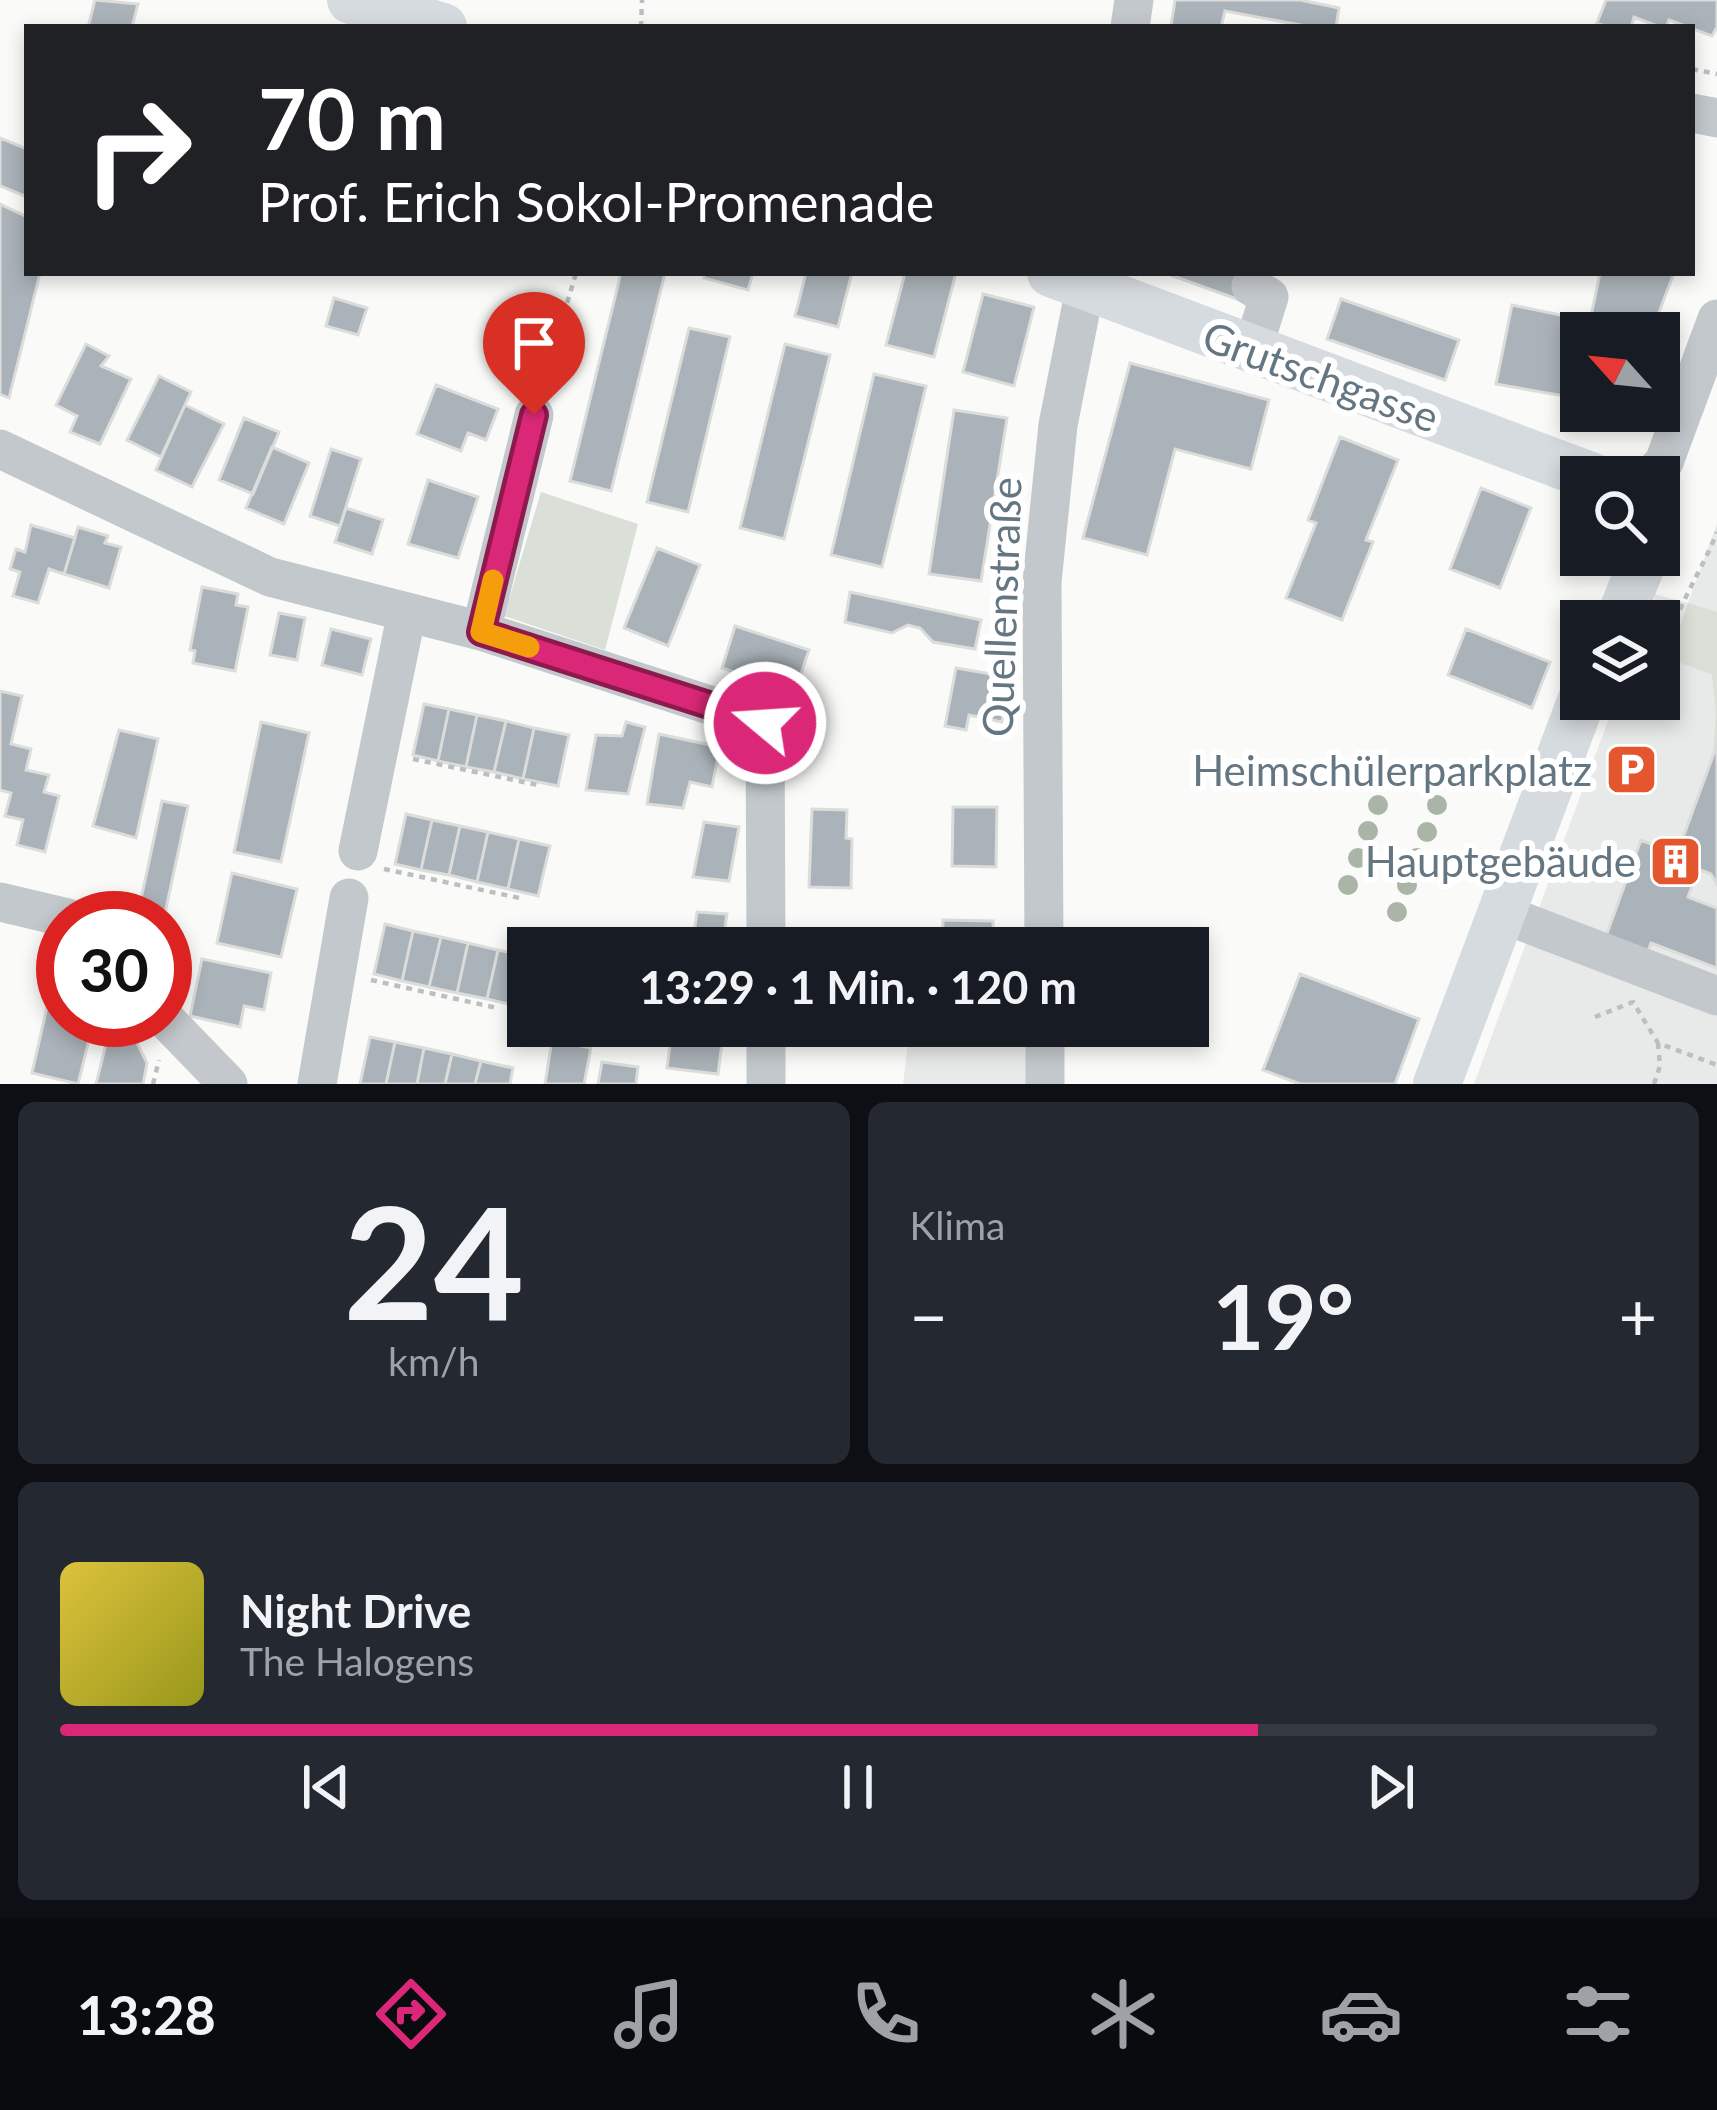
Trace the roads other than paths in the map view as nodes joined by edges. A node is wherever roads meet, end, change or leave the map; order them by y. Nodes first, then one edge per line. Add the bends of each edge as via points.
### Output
1 (351, 0) edge
2 (432, 24) edge
3 (1075, 278) edge
4 (1251, 286) dead end
5 (1717, 320) edge
6 (1252, 350) junction
7 (534, 415) road end
8 (0, 449) edge
9 (1666, 456) edge
10 (1560, 465) edge
11 (407, 612) junction
12 (481, 632) junction
13 (1572, 720) edge
14 (367, 859) road end
15 (349, 898) dead end
16 (0, 902) edge
17 (36, 910) edge
18 (1500, 913) junction
19 (766, 927) edge
20 (1044, 927) edge
21 (1717, 996) edge
22 (192, 1046) edge
23 (766, 1047) edge
24 (1045, 1047) edge
25 (228, 1084) edge
26 (317, 1084) edge
27 (766, 1084) edge
28 (1045, 1084) edge
29 (1437, 1084) edge

1 - 2 main road
3 - 6 main road, Grutschgasse
3 - 20 street, Quellenstraße via 1042,582
4 - 6 street via 1269,297
5 - 9 street
6 - 10 main road, Grutschgasse
7 - 12 street
8 - 11 street via 270,577
11 - 12 street
11 - 14 street via 378,751
12 - 19 street via 765,723
13 - 18 main road
15 - 26 street
16 - 17 street
18 - 21 street
18 - 29 main road
22 - 25 street
23 - 27 street
24 - 28 street

